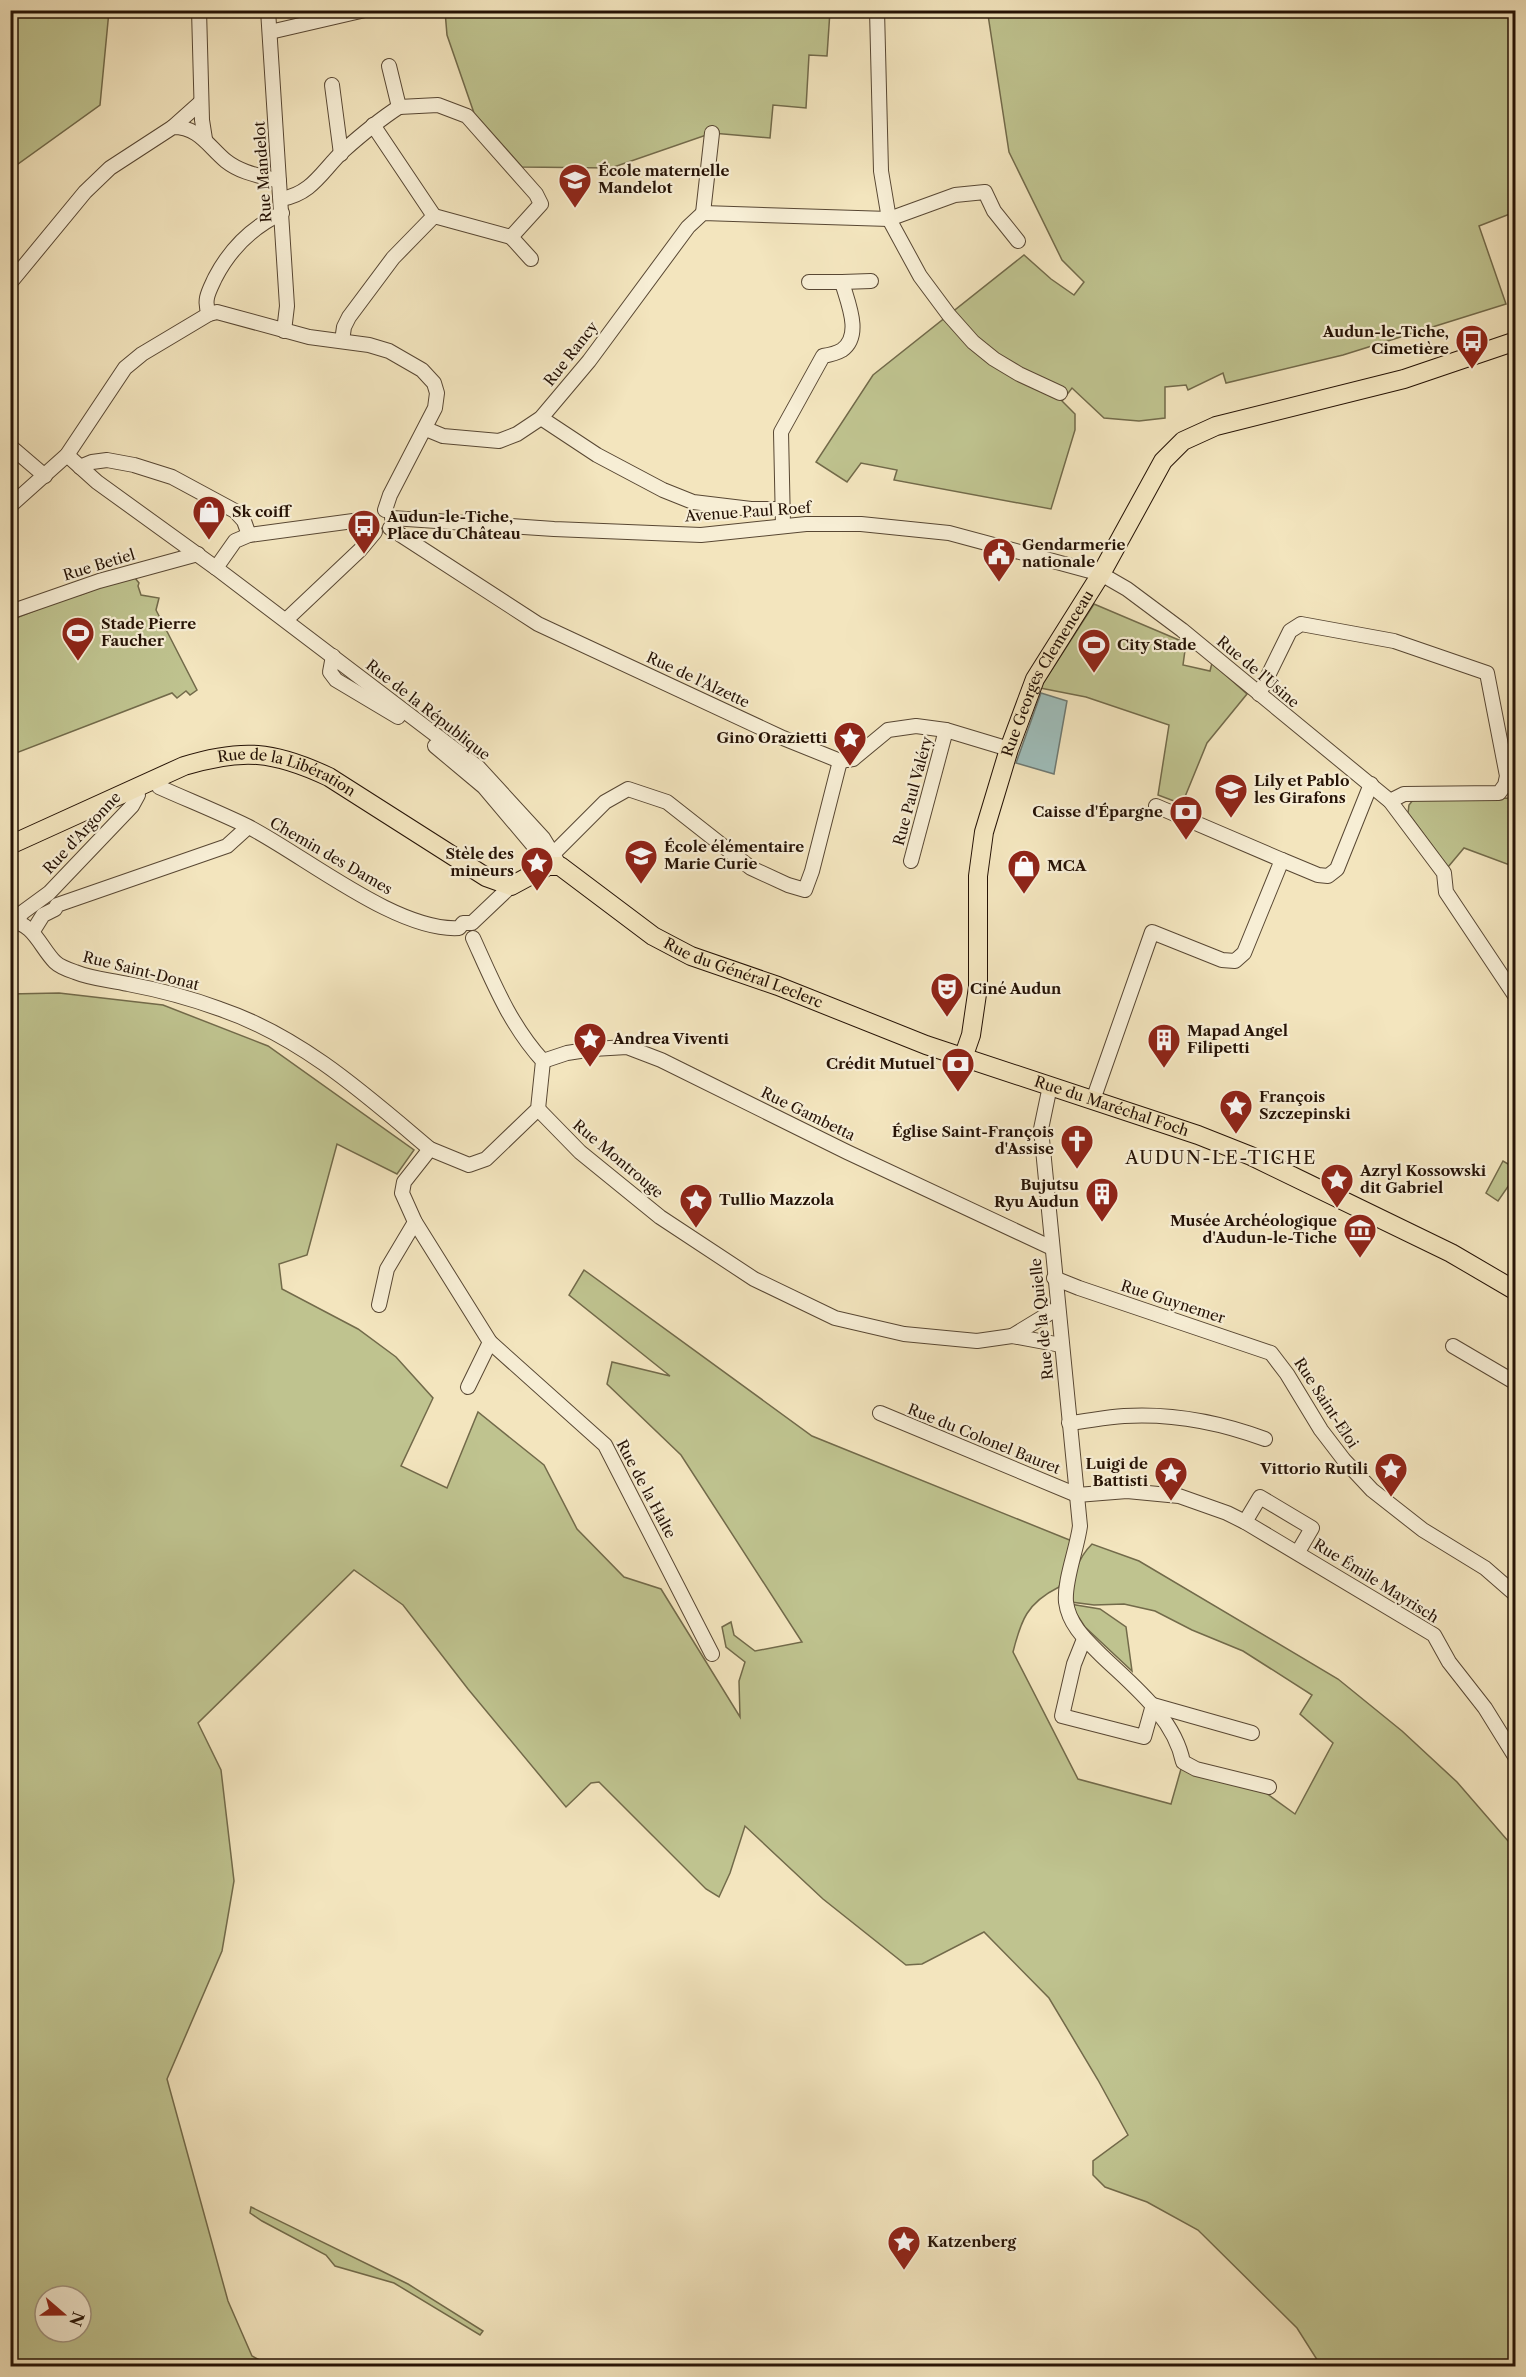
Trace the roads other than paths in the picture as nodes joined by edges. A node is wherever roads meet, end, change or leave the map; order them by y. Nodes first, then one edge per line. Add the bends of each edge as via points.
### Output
1 (199, 10) edge
2 (268, 10) edge
3 (365, 10) edge
4 (877, 10) edge
5 (270, 32) junction
6 (389, 66) dead end
7 (332, 85) dead end
8 (201, 102) junction
9 (399, 107) junction
10 (373, 125) junction
11 (173, 126) junction
12 (712, 133) dead end
13 (205, 139) junction
14 (341, 154) junction
15 (279, 181) junction
16 (282, 206) junction
17 (703, 213) junction
18 (434, 216) junction
19 (889, 219) junction
20 (511, 237) junction
21 (1018, 241) dead end
22 (531, 259) dead end
23 (871, 281) dead end
24 (809, 282) dead end
25 (842, 282) junction
26 (10, 283) edge
27 (209, 314) junction
28 (284, 331) junction
29 (342, 341) junction
30 (1515, 341) edge
31 (1060, 393) dead end
32 (541, 418) junction
33 (426, 429) junction
34 (10, 446) edge
35 (67, 455) junction
36 (80, 467) junction
37 (45, 476) junction
38 (10, 506) edge
39 (751, 508) junction
40 (783, 509) junction
41 (389, 518) junction
42 (368, 519) junction
43 (783, 526) junction
44 (753, 530) junction
45 (375, 532) junction
46 (249, 535) junction
47 (198, 554) junction
48 (216, 568) junction
49 (1101, 574) junction
50 (10, 612) edge
51 (286, 620) junction
52 (1259, 694) junction
53 (946, 730) junction
54 (1009, 749) junction
55 (840, 761) junction
56 (156, 779) junction
57 (1371, 784) junction
58 (136, 788) junction
59 (1390, 801) junction
60 (1156, 807) dead end
61 (248, 827) junction
62 (10, 845) edge
63 (549, 854) junction
64 (1282, 860) junction
65 (911, 861) dead end
66 (511, 886) junction
67 (47, 895) junction
68 (57, 905) junction
69 (13, 921) edge
70 (465, 926) junction
71 (33, 931) junction
72 (1513, 989) edge
73 (963, 1058) junction
74 (543, 1061) junction
75 (994, 1068) joint
76 (1050, 1086) junction
77 (1093, 1100) junction
78 (538, 1109) junction
79 (430, 1149) junction
80 (415, 1222) junction
81 (1052, 1248) junction
82 (1054, 1278) junction
83 (1515, 1291) edge
84 (380, 1305) dead end
85 (1058, 1308) junction
86 (1012, 1336) junction
87 (490, 1342) junction
88 (1061, 1345) junction
89 (1453, 1346) dead end
90 (1278, 1361) joint
91 (1515, 1383) edge
92 (468, 1387) dead end
93 (880, 1413) dead end
94 (1069, 1423) junction
95 (1265, 1439) dead end
96 (1077, 1494) junction
97 (1245, 1522) junction
98 (1298, 1552) junction
99 (1515, 1595) edge
100 (1084, 1639) junction
101 (712, 1654) dead end
102 (1153, 1705) junction
103 (1252, 1733) dead end
104 (1515, 1758) edge
105 (1269, 1787) dead end

1 - 8 street
2 - 5 street, Rue Mandelot
3 - 5 street
4 - 19 street via 881,171
5 - 15 street, Rue Mandelot
6 - 9 street
7 - 14 street
8 - 11 street
8 - 13 street
9 - 10 street
9 - 20 street via 438,105 467,116 536,194 541,204
10 - 14 street
10 - 18 street
11 - 13 street via 195,131
11 - 26 street via 110,168 85,192
12 - 17 street
13 - 15 street via 227,162 245,172
14 - 16 street via 306,190
15 - 16 street, Rue Mandelot
16 - 27 street via 234,248 207,295 205,305
16 - 28 street, Rue Mandelot via 287,306
17 - 19 street
17 - 32 street, Rue Rancy via 688,227 589,361
18 - 20 street
18 - 29 street via 393,258 361,300 344,327
19 - 21 street via 955,195 986,192 994,211
19 - 31 street via 920,276 973,342 1019,374
20 - 22 street
23 - 25 street
24 - 25 street
25 - 40 street via 853,326 849,342 842,350 823,356 781,432
27 - 28 street via 225,313
27 - 35 street via 142,354 126,368
28 - 29 street
29 - 33 street via 388,351 414,365 434,383 435,408
30 - 49 main road, Rue Georges Clemenceau via 1404,379 1216,426 1183,441 1163,461 1150,482
32 - 33 street, Rue Rancy via 499,441 443,436
32 - 39 street via 597,455 663,490 693,502
33 - 41 street via 390,495
34 - 37 street
35 - 36 street
35 - 37 street
36 - 46 street via 106,460 172,477 235,512 244,521
36 - 47 street
37 - 38 street
39 - 40 street
39 - 44 street
40 - 43 street
41 - 42 street via 380,508 372,511
41 - 44 street, Avenue Paul Roef via 701,535
41 - 45 street via 386,531
41 - 55 street, Rue de l'Alzette via 538,624
42 - 45 street
42 - 46 street
43 - 44 street, Avenue Paul Roef
43 - 49 street, Avenue Paul Roef via 861,524 949,533
45 - 51 street
46 - 48 street via 235,542
47 - 48 street
47 - 50 street, Rue Betiel via 99,580
48 - 51 street, Rue de la République
49 - 52 street, Rue de l'Usine via 1155,609
49 - 54 main road, Rue Georges Clemenceau via 1035,679
51 - 63 street, Rue de la République via 478,767 543,838
52 - 57 street, Rue de l'Usine
52 - 59 street via 1290,631 1301,624 1394,640 1487,673 1507,776 1499,793 1404,794
53 - 54 street
53 - 55 street via 916,726 888,730 853,759
53 - 65 street, Rue Paul Valéry
54 - 73 main road, Rue Georges Clemenceau via 984,832 978,876 978,987 971,1035
55 - 63 street via 805,890 751,868 667,802 628,789 605,802
56 - 58 main road, Rue de la Libération
56 - 61 street via 159,787
56 - 66 main road, Rue de la Libération via 184,766 242,753 302,764 329,777 486,877
57 - 59 street, Rue de l'Usine
57 - 64 street via 1337,869 1328,876
58 - 62 main road, Rue de la Libération
58 - 67 street, Rue d'Argonne via 138,795 132,806
59 - 72 street, Rue de l'Usine via 1444,873 1446,891
60 - 64 street
61 - 68 street, Chemin des Dames via 227,846
61 - 70 street, Chemin des Dames via 371,900 419,923 443,929
63 - 66 main road via 548,866
63 - 73 main road, Rue du Général Leclerc via 653,936 691,956
64 - 77 street via 1244,953 1235,961 1222,960 1152,932
66 - 70 street
67 - 68 street
67 - 69 street, Rue d'Argonne
68 - 71 street, Chemin des Dames via 43,915
69 - 71 street
70 - 74 street via 463,939 473,938 507,1013
71 - 79 street, Rue Saint-Donat via 57,964 77,973 171,993 271,1030 358,1088
73 - 75 main road, Rue du Général Leclerc
74 - 78 street
74 - 81 street, Rue Gambetta via 567,1053 627,1047
75 - 76 main road, Rue du Maréchal Foch
76 - 77 main road, Rue du Maréchal Foch
76 - 81 street, Rue de la Quielle via 1041,1129
77 - 83 main road, Rue du Maréchal Foch via 1269,1163 1451,1253
78 - 79 street via 486,1159 469,1165
78 - 86 street, Rue Montrouge via 580,1152 660,1217 764,1284 835,1318 904,1334 977,1341
79 - 80 street, Rue de la Halte via 404,1182 402,1193
80 - 84 street via 387,1269
80 - 87 street, Rue de la Halte
81 - 82 street, Rue de la Quielle
82 - 85 street, Rue de la Quielle
82 - 90 street, Rue Guynemer via 1236,1340 1271,1353
85 - 86 street, Rue Montrouge
85 - 88 street, Rue de la Quielle
86 - 88 street, Rue Montrouge
87 - 92 street
87 - 101 street, Rue de la Halte via 605,1445
88 - 94 street, Rue de la Quielle
89 - 91 street
90 - 99 street, Rue Saint-Eloi via 1321,1430 1372,1490 1423,1530 1485,1568
93 - 96 street, Rue du Colonel Bauret
94 - 95 street via 1124,1416 1190,1419 1229,1426
94 - 96 street, Rue de la Quielle
96 - 97 street, Rue Émile Mayrisch via 1127,1491 1179,1496
96 - 100 street, Rue de la Quielle via 1080,1526 1066,1602 1069,1616
97 - 98 street, Rue Émile Mayrisch
97 - 98 street, Rue Émile Mayrisch via 1260,1497 1312,1528
98 - 104 street, Rue Émile Mayrisch via 1434,1635
100 - 102 street, Rue de la Quielle
100 - 102 street via 1062,1716 1144,1737
102 - 103 street
102 - 105 street, Rue de la Quielle via 1181,1751 1183,1762 1196,1769

